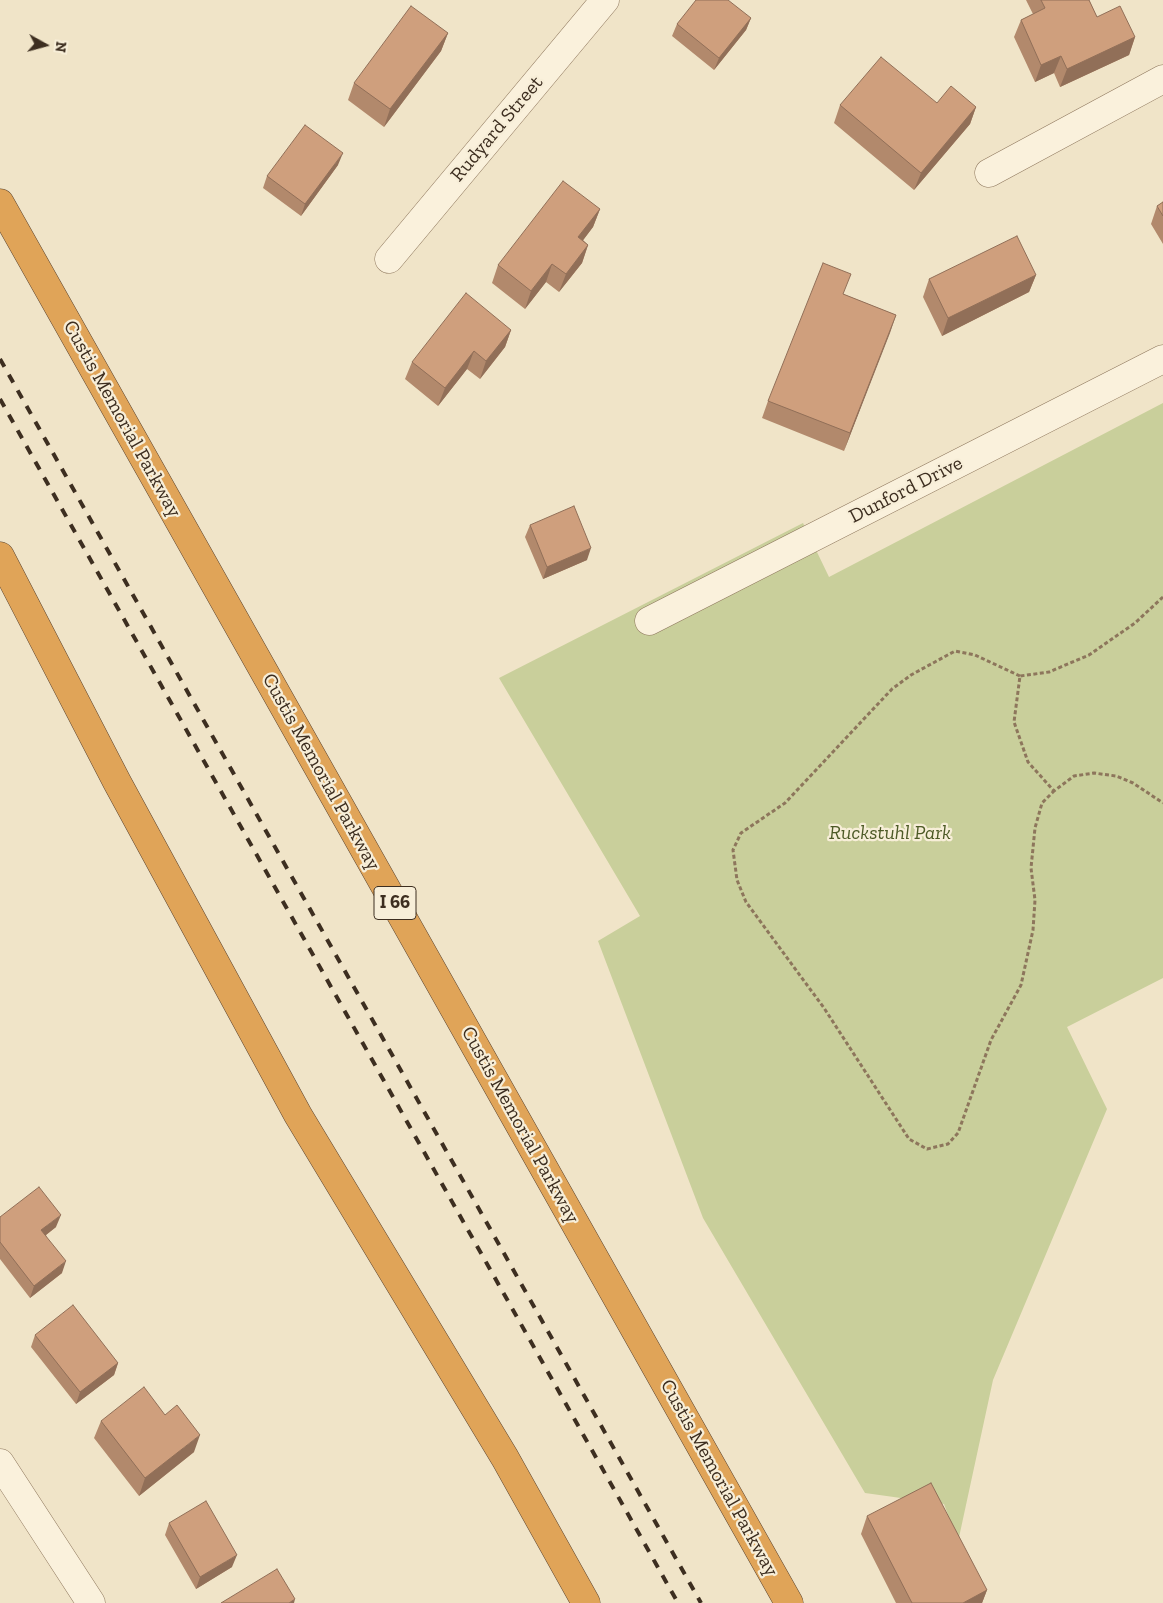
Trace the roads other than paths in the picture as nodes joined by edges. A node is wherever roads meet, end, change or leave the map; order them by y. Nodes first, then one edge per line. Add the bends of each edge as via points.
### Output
1 (604, 0) edge
2 (1163, 79) edge
3 (989, 173) dead end
4 (0, 203) edge
5 (389, 259) dead end
6 (1163, 359) edge
7 (0, 556) edge
8 (649, 621) dead end
9 (0, 1463) edge
10 (91, 1603) edge
11 (586, 1603) edge
12 (789, 1603) edge

1 - 5 street, Rudyard Street
2 - 3 street
4 - 12 highway, Custis Memorial Parkway / I 66
6 - 8 street, Dunford Drive
7 - 11 highway via 117,782 298,1115 505,1458
9 - 10 street

